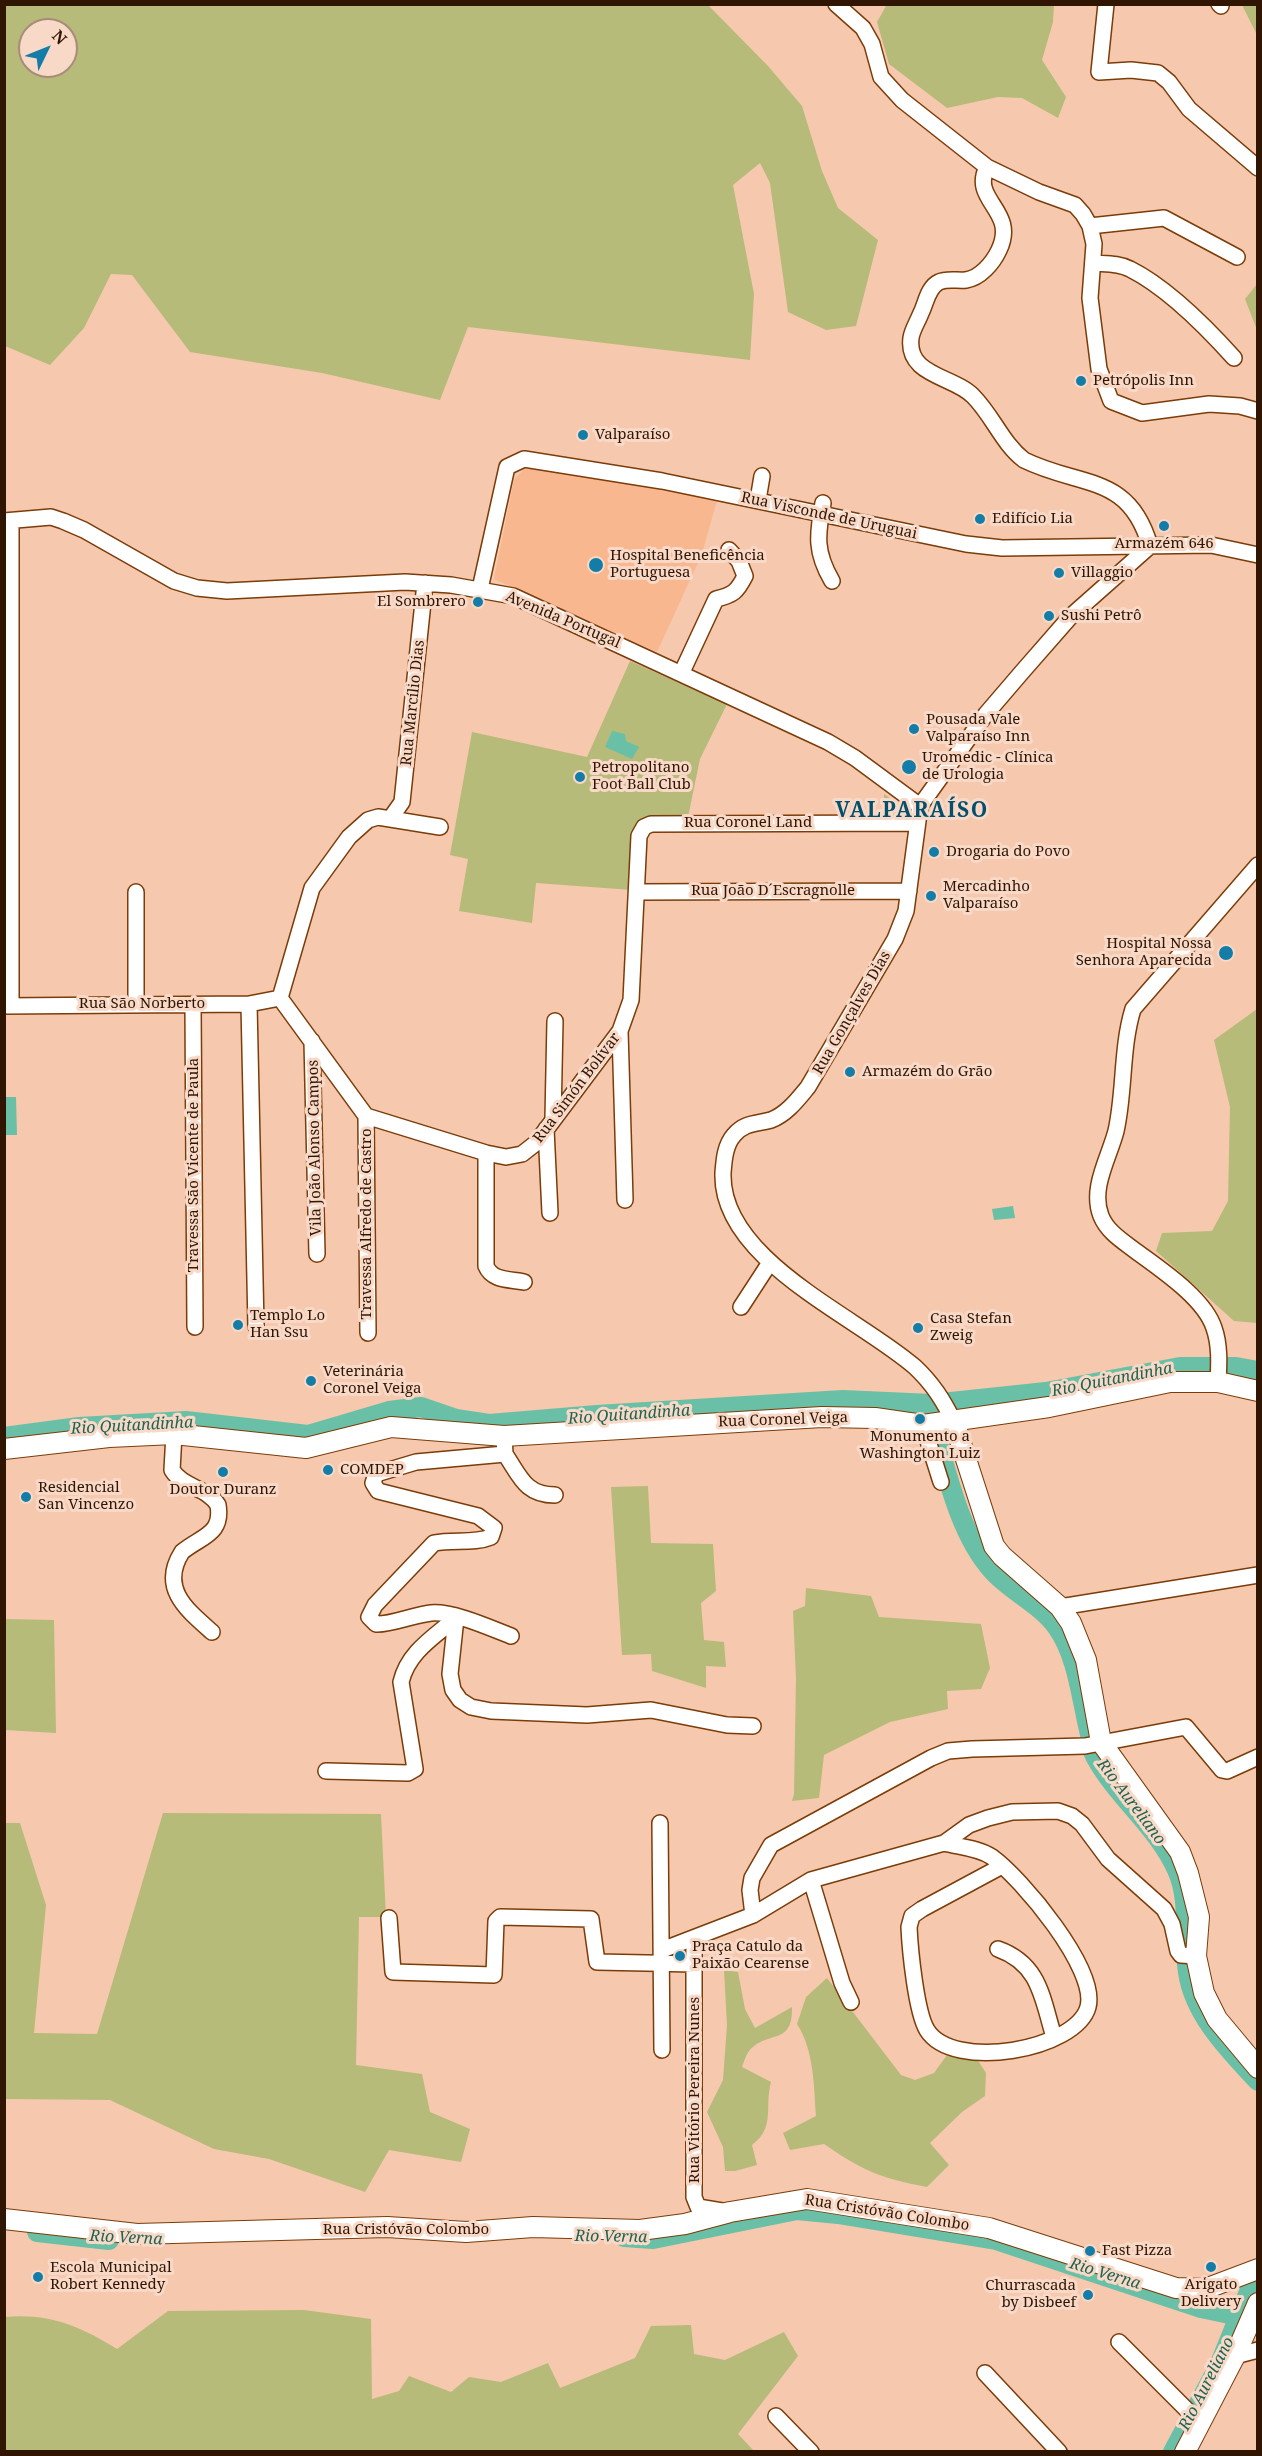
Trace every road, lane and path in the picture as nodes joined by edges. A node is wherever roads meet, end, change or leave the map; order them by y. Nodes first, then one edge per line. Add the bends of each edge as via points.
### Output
1 (836, 4) edge
2 (1106, 4) edge
3 (987, 166) junction
4 (1257, 168) edge
5 (1090, 226) junction
6 (1238, 256) dead end
7 (1093, 263) junction
8 (1234, 358) dead end
9 (1257, 411) edge
10 (762, 476) dead end
11 (758, 500) junction
12 (822, 508) junction
13 (8, 521) edge
14 (1150, 546) junction
15 (729, 550) dead end
16 (1257, 555) edge
17 (832, 581) dead end
18 (425, 583) junction
19 (480, 589) junction
20 (682, 672) junction
21 (920, 806) junction
22 (390, 819) junction
23 (917, 823) junction
24 (651, 824) joint
25 (440, 827) dead end
26 (1257, 865) edge
27 (909, 891) junction
28 (136, 892) dead end
29 (637, 892) junction
30 (280, 998) junction
31 (193, 1004) junction
32 (249, 1004) junction
33 (8, 1005) edge
34 (136, 1005) junction
35 (555, 1021) dead end
36 (620, 1031) junction
37 (312, 1041) junction
38 (366, 1116) junction
39 (550, 1123) junction
40 (486, 1153) junction
41 (625, 1200) dead end
42 (550, 1213) dead end
43 (318, 1254) dead end
44 (769, 1264) junction
45 (524, 1282) dead end
46 (741, 1306) dead end
47 (256, 1326) dead end
48 (195, 1327) dead end
49 (368, 1333) dead end
50 (1218, 1382) junction
51 (1257, 1391) edge
52 (954, 1422) junction
53 (923, 1425) junction
54 (174, 1434) junction
55 (504, 1445) junction
56 (4, 1449) edge
57 (940, 1482) dead end
58 (555, 1495) dead end
59 (1257, 1575) edge
60 (1059, 1607) junction
61 (456, 1618) junction
62 (212, 1632) dead end
63 (512, 1636) dead end
64 (753, 1726) dead end
65 (1093, 1744) junction
66 (1257, 1757) edge
67 (326, 1771) dead end
68 (660, 1823) dead end
69 (944, 1843) junction
70 (1002, 1866) junction
71 (811, 1880) junction
72 (753, 1915) junction
73 (389, 1918) dead end
74 (694, 1939) junction
75 (998, 1949) dead end
76 (1189, 1955) junction
77 (662, 1957) junction
78 (695, 1964) junction
79 (851, 2002) dead end
80 (1054, 2037) junction
81 (662, 2050) dead end
82 (1257, 2068) edge
83 (730, 2212) junction
84 (4, 2219) edge
85 (1257, 2269) edge
86 (1257, 2303) edge
87 (1119, 2342) dead end
88 (1257, 2350) edge
89 (1235, 2356) junction
90 (985, 2373) dead end
91 (776, 2415) dead end
92 (1200, 2423) junction
93 (811, 2451) edge
94 (1059, 2451) edge
95 (1185, 2451) edge

1 - 3 street via 863,28 888,87
2 - 4 street via 1099,72 1158,73 1189,109
3 - 5 street via 1075,205
3 - 14 street via 982,186 1003,221 1005,235 998,253 979,276 939,281 931,289 911,337 912,352 917,363 932,375 973,395 1011,450 1024,460 1124,498 1141,520
5 - 6 street via 1164,218
5 - 7 street
7 - 8 street via 1130,269 1176,302
7 - 9 street via 1090,298 1096,346 1111,401 1142,413 1209,404
10 - 11 street
11 - 12 street, Rua Visconde de Uruguai
11 - 19 street, Rua Visconde de Uruguai via 524,459 507,467
12 - 14 street, Rua Visconde de Uruguai via 940,540 985,546
12 - 17 street via 819,556
13 - 18 street, Avenida Portugal via 63,521 174,581 197,588 227,591
13 - 33 street
14 - 16 street, Rua Visconde de Uruguai via 1211,545
14 - 21 street, Rua Gonçalves Dias via 1071,616 986,714
15 - 20 street via 745,576 730,597 716,599
18 - 19 street, Avenida Portugal
18 - 22 street, Rua Marcílio Dias via 402,802
19 - 20 street, Avenida Portugal via 513,596
20 - 21 street, Avenida Portugal via 828,742
21 - 23 street, Rua Gonçalves Dias
22 - 25 street
22 - 30 street via 368,820 349,837 319,876 306,904
23 - 24 street, Rua Coronel Land
23 - 27 street, Rua Gonçalves Dias
24 - 29 street, Rua Simón Bolívar via 639,836
26 - 50 street via 1133,1009 1123,1097 1100,1184 1101,1217 1113,1234 1168,1276 1205,1312 1214,1327
27 - 29 street, Rua João D´Escragnolle
27 - 44 street, Rua Gonçalves Dias via 895,939 814,1079 792,1107 773,1119 745,1125 726,1149 723,1185 732,1213 746,1238
28 - 34 street
29 - 36 street, Rua Simón Bolívar via 632,1000
30 - 32 street, Rua São Norberto
30 - 37 street
31 - 32 street, Rua São Norberto
31 - 34 street, Rua São Norberto
31 - 48 street, Travessa São Vicente de Paula
32 - 47 street
33 - 34 street, Rua São Norberto
35 - 39 street
36 - 39 street, Rua Simón Bolívar
36 - 41 street
37 - 38 street
37 - 43 street, Vila João Alonso Campos
38 - 40 street, Rua Simón Bolívar
38 - 49 street, Travessa Alfredo de Castro
39 - 40 street, Rua Simón Bolívar via 536,1143 522,1154 506,1157
39 - 42 street
40 - 45 street via 486,1266 489,1274 496,1277
44 - 46 street
44 - 52 street, Rua Gonçalves Dias via 893,1349 940,1393
50 - 51 main road, Rua Coronel Veiga
50 - 52 main road, Rua Coronel Veiga via 1170,1382
52 - 53 main road, Rua Coronel Veiga
52 - 60 main road via 994,1546
53 - 55 main road, Rua Coronel Veiga via 875,1418 822,1417
53 - 57 street
54 - 55 main road, Rua Coronel Veiga via 306,1448 391,1427
54 - 56 main road, Rua Coronel Veiga
54 - 62 street via 172,1470 184,1483 206,1492 218,1506 219,1522 213,1533 183,1552 174,1579 180,1601
55 - 58 street via 530,1490 539,1495
55 - 61 street via 416,1462 374,1478 378,1491 478,1516 494,1528 491,1537 484,1540 435,1543 375,1605 369,1617 383,1625 408,1616 435,1613
59 - 60 street
60 - 65 main road via 1071,1623 1086,1660
61 - 63 street
61 - 64 street via 450,1674 453,1690 471,1707 587,1715 651,1710 727,1725
61 - 67 street via 413,1655 404,1670 401,1682 416,1769 408,1773
65 - 66 street via 1186,1727 1222,1770 1227,1772
65 - 72 street via 948,1751 931,1758 771,1845 752,1878
65 - 76 main road via 1180,1852 1196,1895 1199,1917
68 - 77 street
69 - 70 street via 981,1851
69 - 71 street
69 - 76 street via 969,1825 1001,1814 1058,1811 1072,1816 1108,1859 1164,1909 1178,1951
70 - 80 street via 1069,1943 1086,1988 1088,2005 1082,2018
70 - 80 street via 912,1916 909,1935 921,2016 928,2031 943,2045 961,2051 1009,2053
71 - 72 street
71 - 79 street
72 - 74 street
73 - 77 street via 393,1972 494,1975 496,1921 500,1917 588,1918 592,1922 597,1962
74 - 77 street
74 - 78 street, Rua Vitório Pereira Nunes
75 - 80 street via 1013,1954 1029,1968 1039,1986
76 - 82 main road via 1218,2019
77 - 78 street
77 - 81 street
78 - 83 street, Rua Vitório Pereira Nunes via 695,2202 703,2210
83 - 84 main road, Rua Cristóvão Colombo via 640,2230 533,2227 469,2232 387,2227 137,2234
83 - 85 main road, Rua Cristóvão Colombo via 807,2199 988,2228 1155,2282 1192,2290
86 - 89 main road
87 - 92 street
88 - 89 street
89 - 92 main road
90 - 94 street
91 - 93 street
92 - 95 main road

